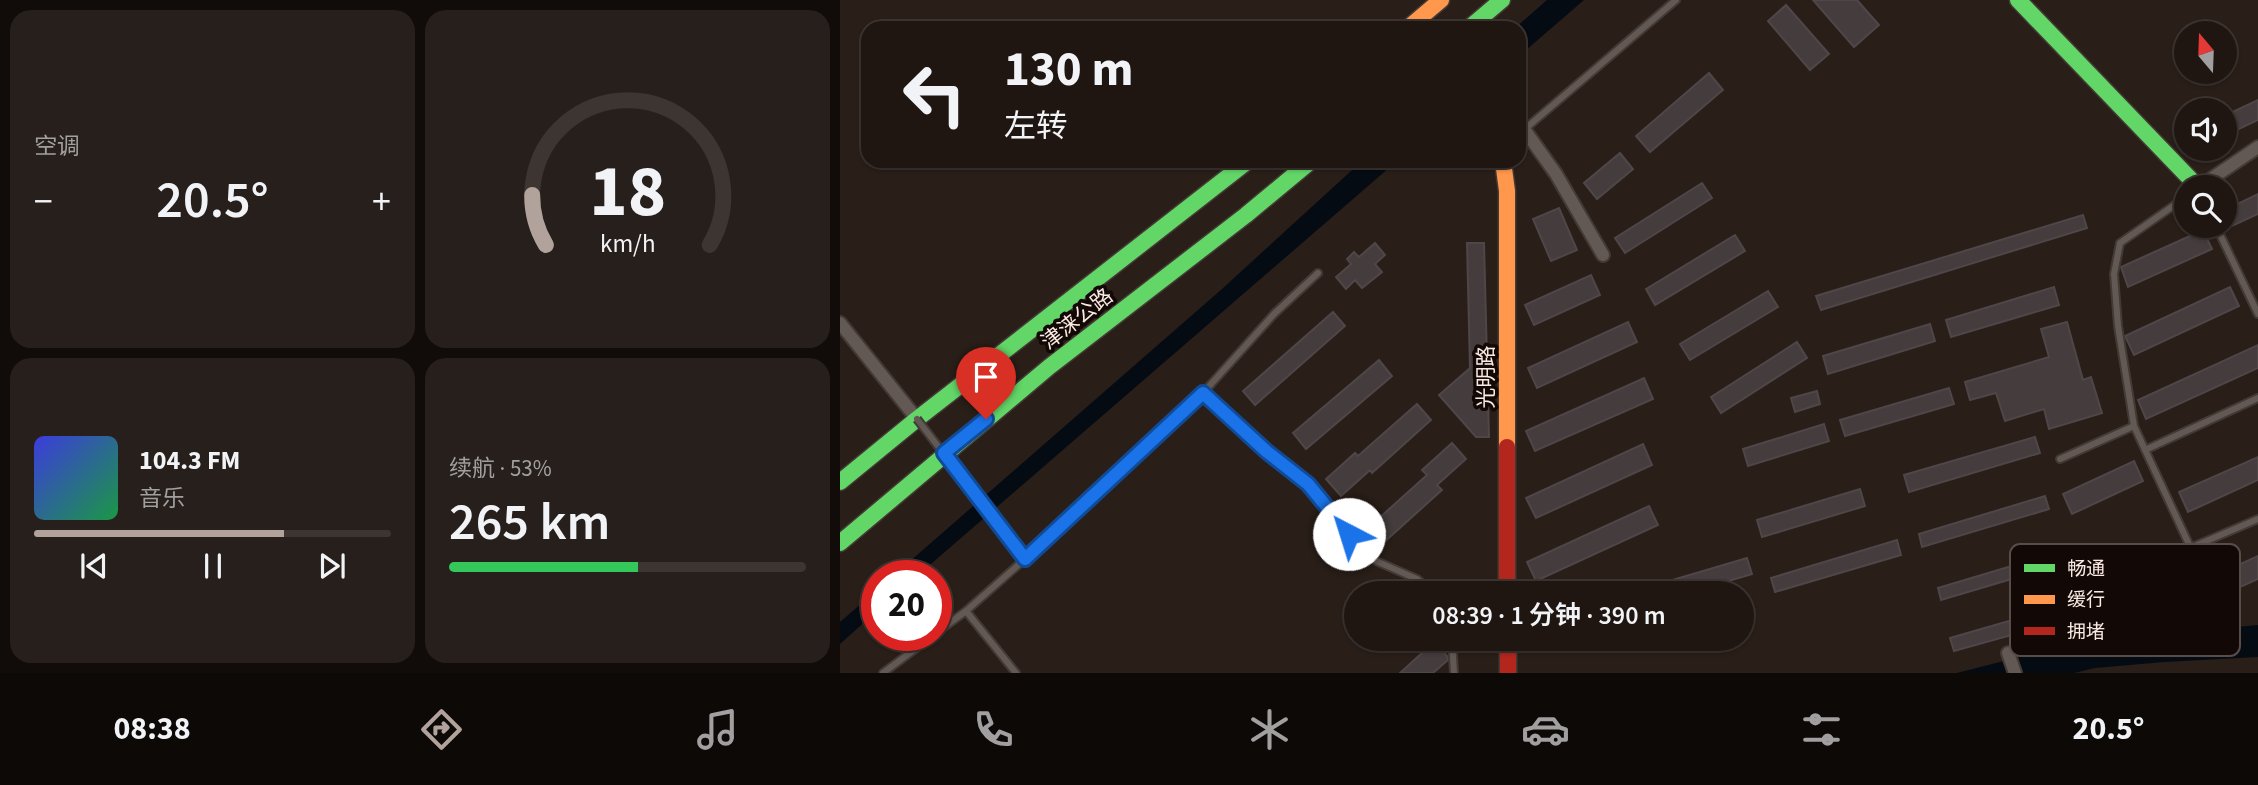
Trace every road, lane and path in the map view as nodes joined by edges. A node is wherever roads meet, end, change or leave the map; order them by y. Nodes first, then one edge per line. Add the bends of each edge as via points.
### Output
1 (1440, 0) edge
2 (1502, 0) edge
3 (1676, 0) edge
4 (2018, 0) edge
5 (1430, 6) edge
6 (1415, 21) edge
7 (1477, 21) edge
8 (1526, 125) edge
9 (1526, 135) edge
10 (2258, 147) edge
11 (1239, 168) edge
12 (1303, 168) edge
13 (1504, 168) edge
14 (2186, 175) edge
15 (2216, 175) edge
16 (2174, 205) edge
17 (2222, 238) edge
18 (1602, 255) dead end
19 (1318, 273) dead end
20 (2258, 314) edge
21 (840, 323) edge
22 (1203, 393) junction
23 (2258, 398) edge
24 (917, 419) junction
25 (2134, 426) junction
26 (2145, 450) junction
27 (944, 453) junction
28 (2060, 459) dead end
29 (840, 482) edge
30 (2258, 519) edge
31 (840, 543) edge
32 (2188, 544) edge
33 (2199, 544) edge
34 (1025, 559) junction
35 (1419, 581) edge
36 (1507, 581) edge
37 (966, 611) junction
38 (952, 621) edge
39 (913, 651) edge
40 (1453, 651) edge
41 (1508, 651) edge
42 (2008, 653) dead end
43 (884, 673) edge
44 (1016, 673) edge
45 (1454, 673) edge
46 (1508, 673) edge
47 (2015, 673) edge

1 - 5 main road
2 - 7 main road
3 - 8 lane
4 - 14 main road
5 - 6 main road
9 - 18 street via 1556,174
10 - 15 street
11 - 24 main road, 津涞公路
12 - 27 main road, 津涞公路
13 - 36 main road, 光明路
16 - 25 lane via 2120,243 2114,274
17 - 20 lane
19 - 22 lane
21 - 24 street
22 - 34 lane
22 - 35 lane via 1308,484 1362,551
23 - 26 lane
24 - 27 lane, bridge
24 - 29 main road, 津涞公路
25 - 26 lane
25 - 28 lane
26 - 32 lane
27 - 31 main road, 津涞公路
27 - 34 lane, bridge
30 - 33 lane
34 - 37 lane
37 - 38 lane
37 - 44 lane
39 - 43 lane
40 - 45 lane
41 - 46 main road
42 - 47 street

